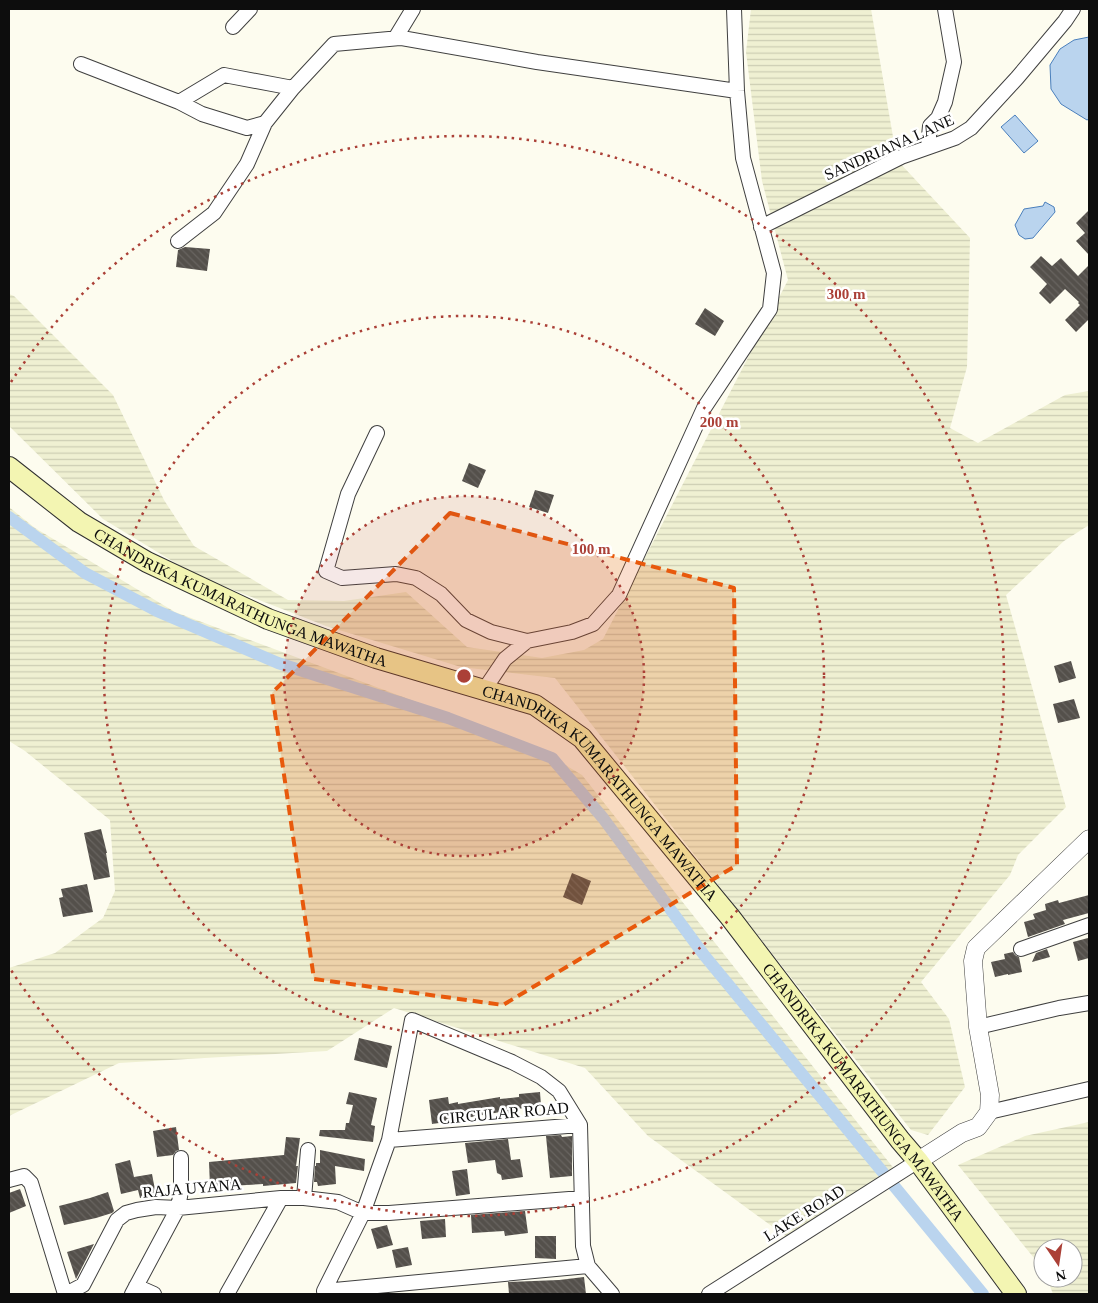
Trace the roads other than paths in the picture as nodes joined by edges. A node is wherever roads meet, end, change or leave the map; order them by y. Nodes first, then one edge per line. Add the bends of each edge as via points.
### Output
1 (250, 9) edge
2 (413, 9) edge
3 (734, 9) edge
4 (945, 9) edge
5 (1073, 9) edge
6 (233, 27) dead end
7 (400, 38) junction
8 (81, 64) dead end
9 (293, 88) junction
10 (737, 91) junction
11 (178, 102) junction
12 (265, 123) junction
13 (928, 147) junction
14 (761, 227) junction
15 (178, 241) dead end
16 (377, 433) dead end
17 (9, 467) edge
18 (527, 641) junction
19 (484, 690) junction
20 (1087, 847) edge
21 (1089, 925) edge
22 (1021, 948) dead end
23 (1089, 1004) edge
24 (978, 1027) junction
25 (1089, 1089) edge
26 (989, 1112) junction
27 (580, 1125) junction
28 (389, 1140) junction
29 (308, 1150) dead end
30 (182, 1158) dead end
31 (913, 1164) junction
32 (9, 1180) edge
33 (281, 1198) junction
34 (304, 1198) junction
35 (582, 1198) junction
36 (178, 1208) junction
37 (363, 1213) junction
38 (588, 1266) junction
39 (134, 1290) edge
40 (65, 1294) edge
41 (154, 1294) edge
42 (227, 1294) edge
43 (612, 1294) edge
44 (708, 1294) edge
45 (1016, 1294) edge

1 - 6 street
2 - 7 street via 396,37
3 - 10 street
4 - 13 street via 954,62 945,102 938,118 930,126
5 - 13 street, SANDRIANA LANE via 971,128 956,138
7 - 9 street via 334,44
7 - 10 street
8 - 11 street
9 - 11 street via 224,76
9 - 12 street
10 - 14 street via 743,158
11 - 12 street via 202,114 247,128
12 - 15 street via 248,164 214,212
13 - 14 street, SANDRIANA LANE via 901,157
14 - 18 street via 774,273 770,309 704,408 619,595 593,624 572,632
16 - 18 street via 348,494 326,571 342,578 396,574 416,578 441,594 466,620 491,632
17 - 19 main road, CHANDRIKA KUMARATHUNGA MAWATHA via 79,522 148,562 268,619 376,658
18 - 19 street via 505,660
19 - 31 main road, CHANDRIKA KUMARATHUNGA MAWATHA via 535,706 582,738 730,917 900,1140
20 - 24 street via 976,948 973,961
21 - 22 street
23 - 24 street
24 - 26 street via 990,1095
25 - 26 street
26 - 31 street via 978,1127
27 - 28 street, CIRCULAR ROAD
27 - 28 street via 559,1091 541,1077 412,1020
27 - 35 street, CIRCULAR ROAD
28 - 37 street
29 - 34 street
30 - 36 street
31 - 44 street, LAKE ROAD
31 - 45 main road, CHANDRIKA KUMARATHUNGA MAWATHA
32 - 40 street via 24,1176 31,1183
33 - 34 street, RAJA UYANA
33 - 36 street, RAJA UYANA
33 - 42 street
34 - 37 street, RAJA UYANA via 338,1202
35 - 37 street
35 - 38 street, CIRCULAR ROAD via 583,1246
36 - 39 street
36 - 40 street, RAJA UYANA via 126,1212 117,1220 83,1285
37 - 38 street via 324,1291
38 - 43 street, CIRCULAR ROAD
39 - 41 street

